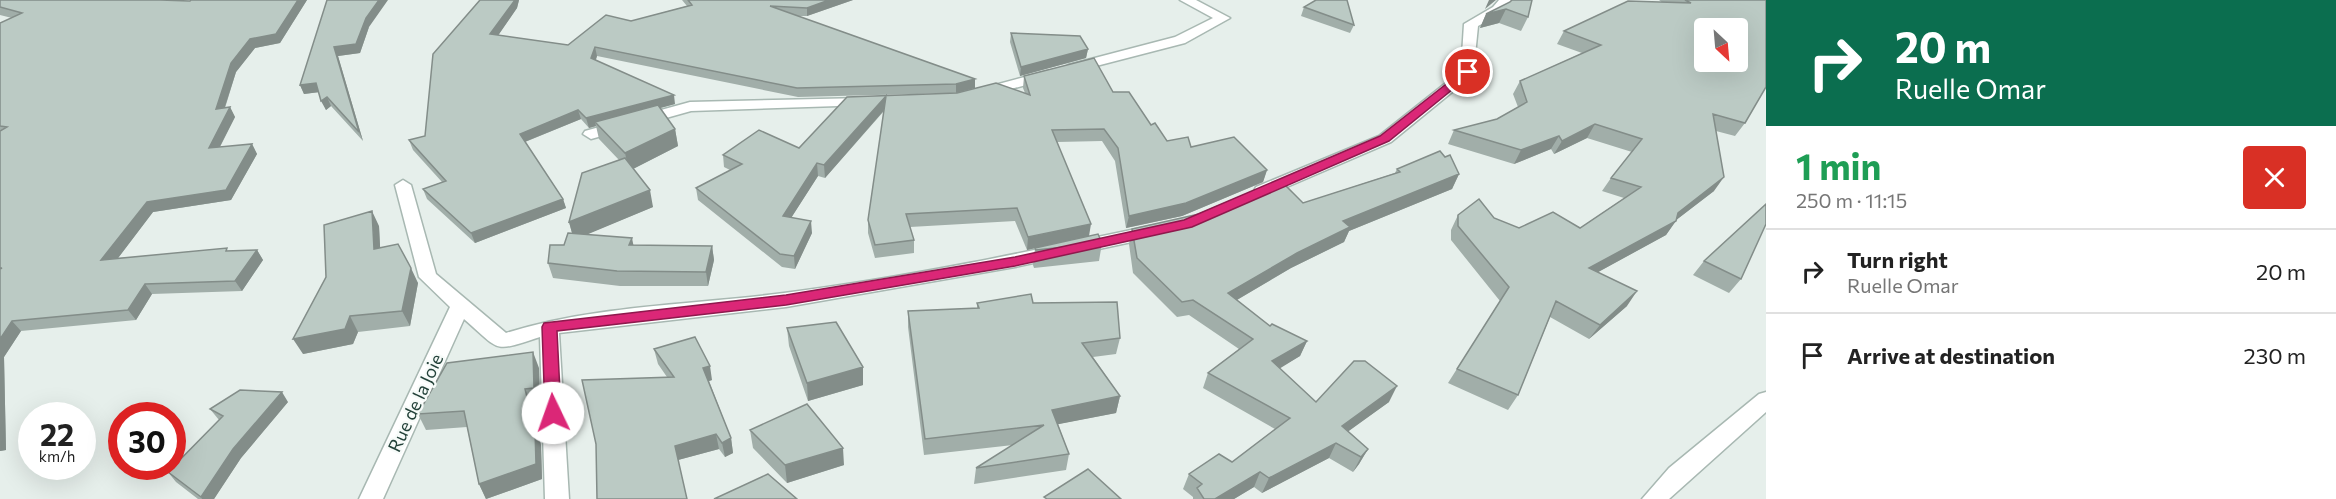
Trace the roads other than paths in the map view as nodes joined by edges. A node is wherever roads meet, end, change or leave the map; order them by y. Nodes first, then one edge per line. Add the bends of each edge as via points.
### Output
1 (1186, 0) edge
2 (1506, 0) edge
3 (967, 96) edge
4 (877, 102) edge
5 (591, 134) dead end
6 (403, 185) dead end
7 (1242, 200) edge
8 (1176, 226) edge
9 (460, 306) junction
10 (549, 327) junction
11 (1766, 400) edge
12 (371, 499) edge
13 (556, 499) edge
14 (1654, 499) edge

1 - 3 street via 1223,18 1180,40
2 - 7 street via 1498,10 1471,24 1468,72 1384,138
4 - 5 street via 690,108
6 - 9 street via 428,277
8 - 10 street via 1015,261 797,298
9 - 10 street via 503,342
9 - 12 street, Rue de la Joie
10 - 13 street
11 - 14 street

